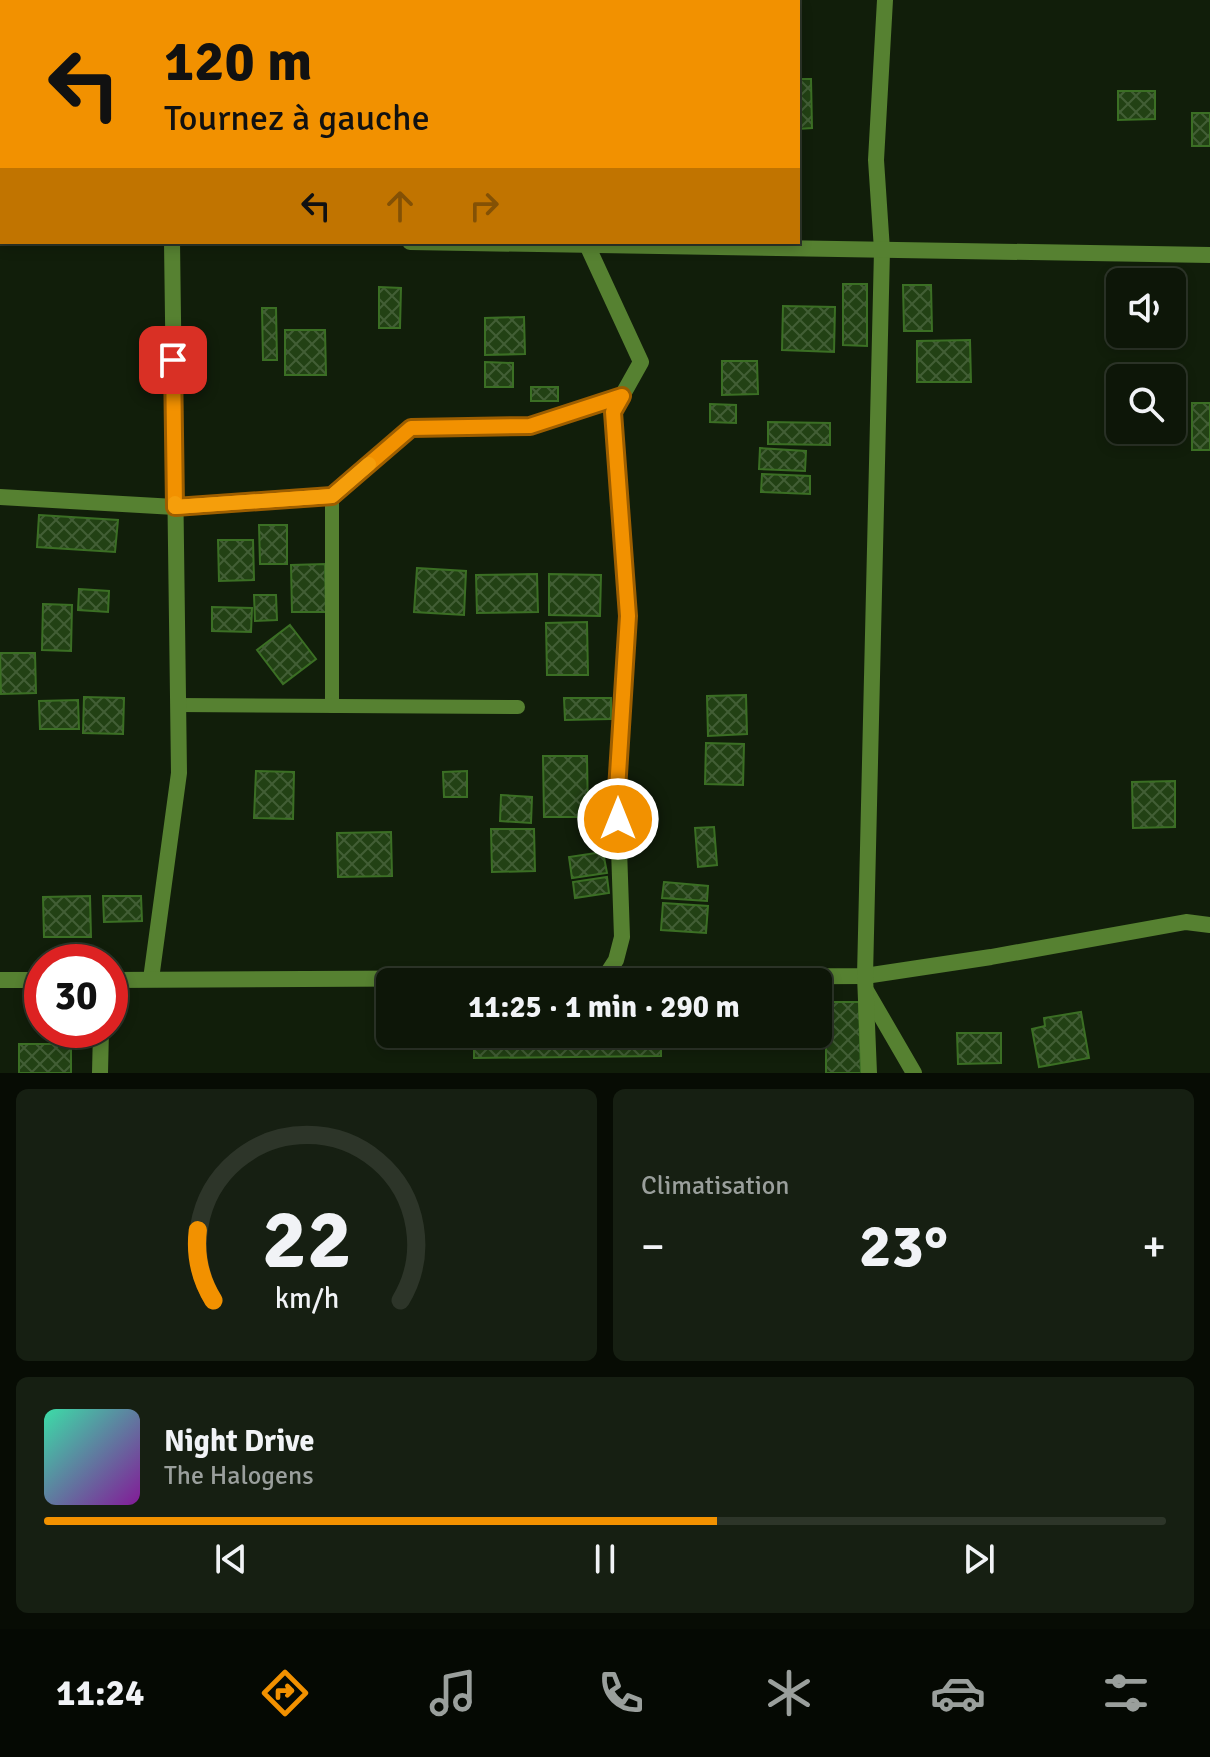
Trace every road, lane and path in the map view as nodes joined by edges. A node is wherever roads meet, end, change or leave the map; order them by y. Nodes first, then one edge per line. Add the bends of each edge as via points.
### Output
1 (885, 0) edge
2 (172, 244) edge
3 (528, 244) edge
4 (587, 245) junction
5 (882, 250) junction
6 (1210, 255) edge
7 (622, 396) junction
8 (332, 496) junction
9 (0, 497) edge
10 (175, 507) junction
11 (178, 705) junction
12 (332, 706) junction
13 (518, 707) dead end
14 (1210, 925) edge
15 (611, 968) edge
16 (376, 978) edge
17 (151, 979) junction
18 (0, 980) edge
19 (24, 980) edge
20 (128, 980) edge
21 (832, 982) edge
22 (866, 983) junction
23 (101, 1048) edge
24 (100, 1073) edge
25 (869, 1073) edge
26 (914, 1073) edge

1 - 5 street via 876,160
2 - 10 street
3 - 4 street
4 - 5 street
4 - 7 street via 641,362
5 - 6 street
5 - 22 street
7 - 8 lane via 530,426 411,428
7 - 15 street via 613,412 628,616 617,790 622,937
8 - 10 lane
8 - 12 lane
9 - 10 street
10 - 11 street
11 - 12 lane
11 - 17 street via 179,773
12 - 13 lane
14 - 22 street via 1186,922
16 - 17 street
17 - 20 street
18 - 19 street
21 - 22 street
22 - 25 street
22 - 26 street
23 - 24 street

